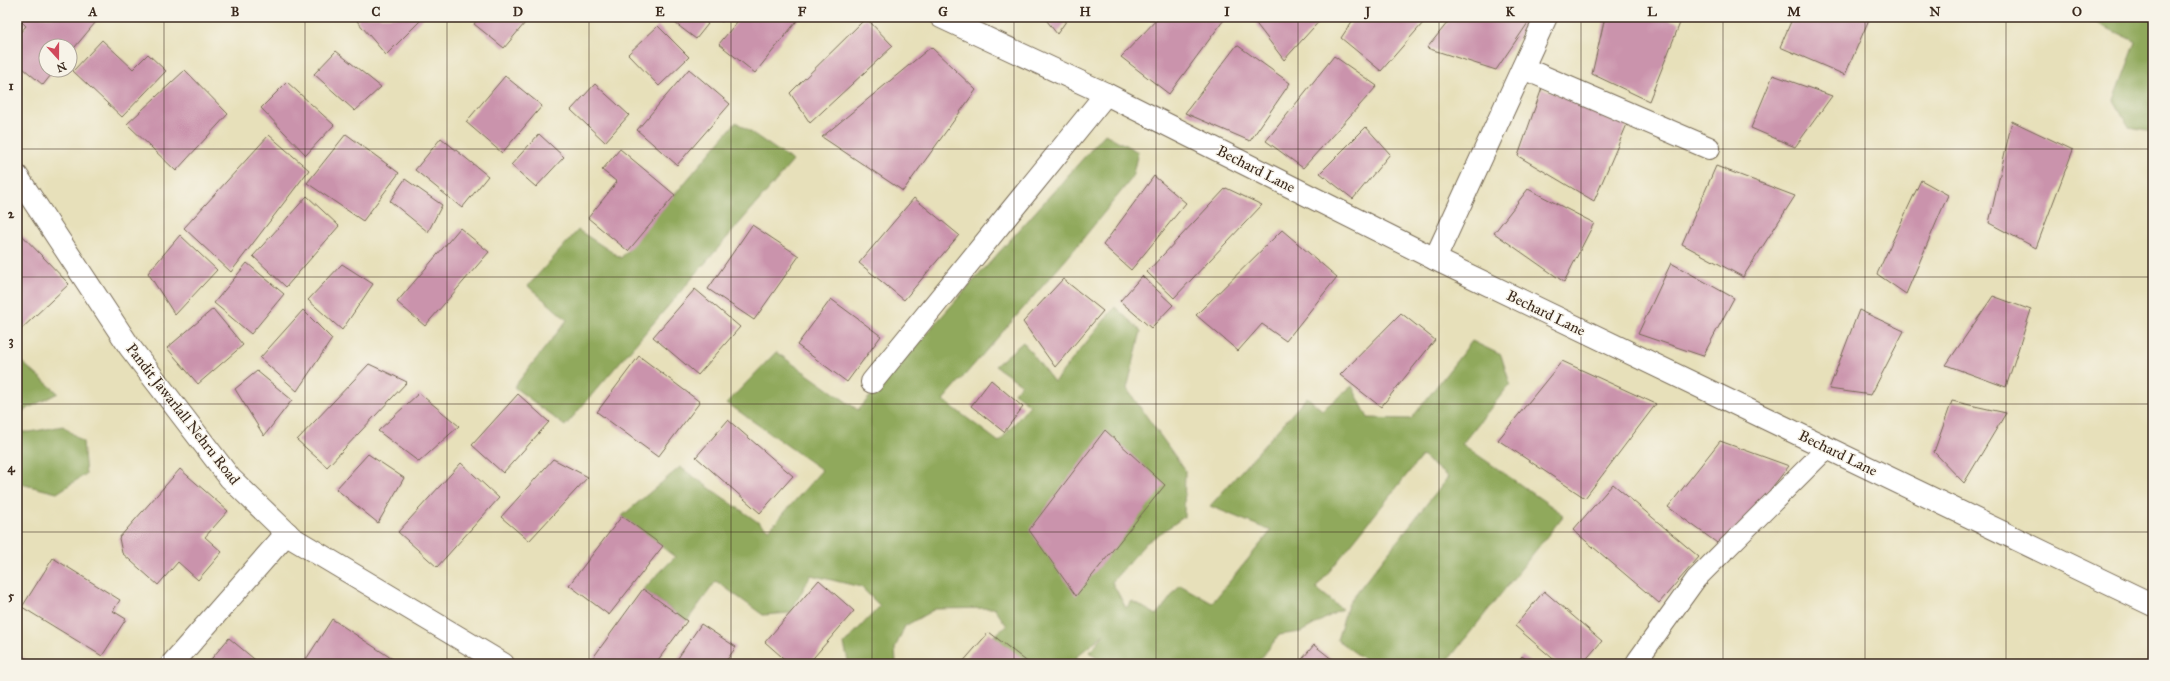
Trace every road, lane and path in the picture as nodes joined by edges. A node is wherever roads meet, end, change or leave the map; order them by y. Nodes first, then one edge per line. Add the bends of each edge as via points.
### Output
1 (941, 17) edge
2 (1546, 17) edge
3 (1523, 68) junction
4 (1106, 94) junction
5 (1709, 148) dead end
6 (17, 176) edge
7 (1435, 259) junction
8 (872, 382) dead end
9 (1827, 448) junction
10 (286, 533) junction
11 (2153, 605) edge
12 (1637, 661) dead end
13 (172, 664) edge
14 (503, 664) edge

1 - 4 street, Bechard Lane
2 - 3 street
3 - 5 street
3 - 7 street
4 - 7 street, Bechard Lane
4 - 8 street
6 - 10 street, Pandit Jawarlall Nehru Road via 129,346 230,478
7 - 9 street, Bechard Lane
9 - 11 street, Bechard Lane
9 - 12 lane via 1696,579
10 - 13 street
10 - 14 street, Pandit Jawarlall Nehru Road

